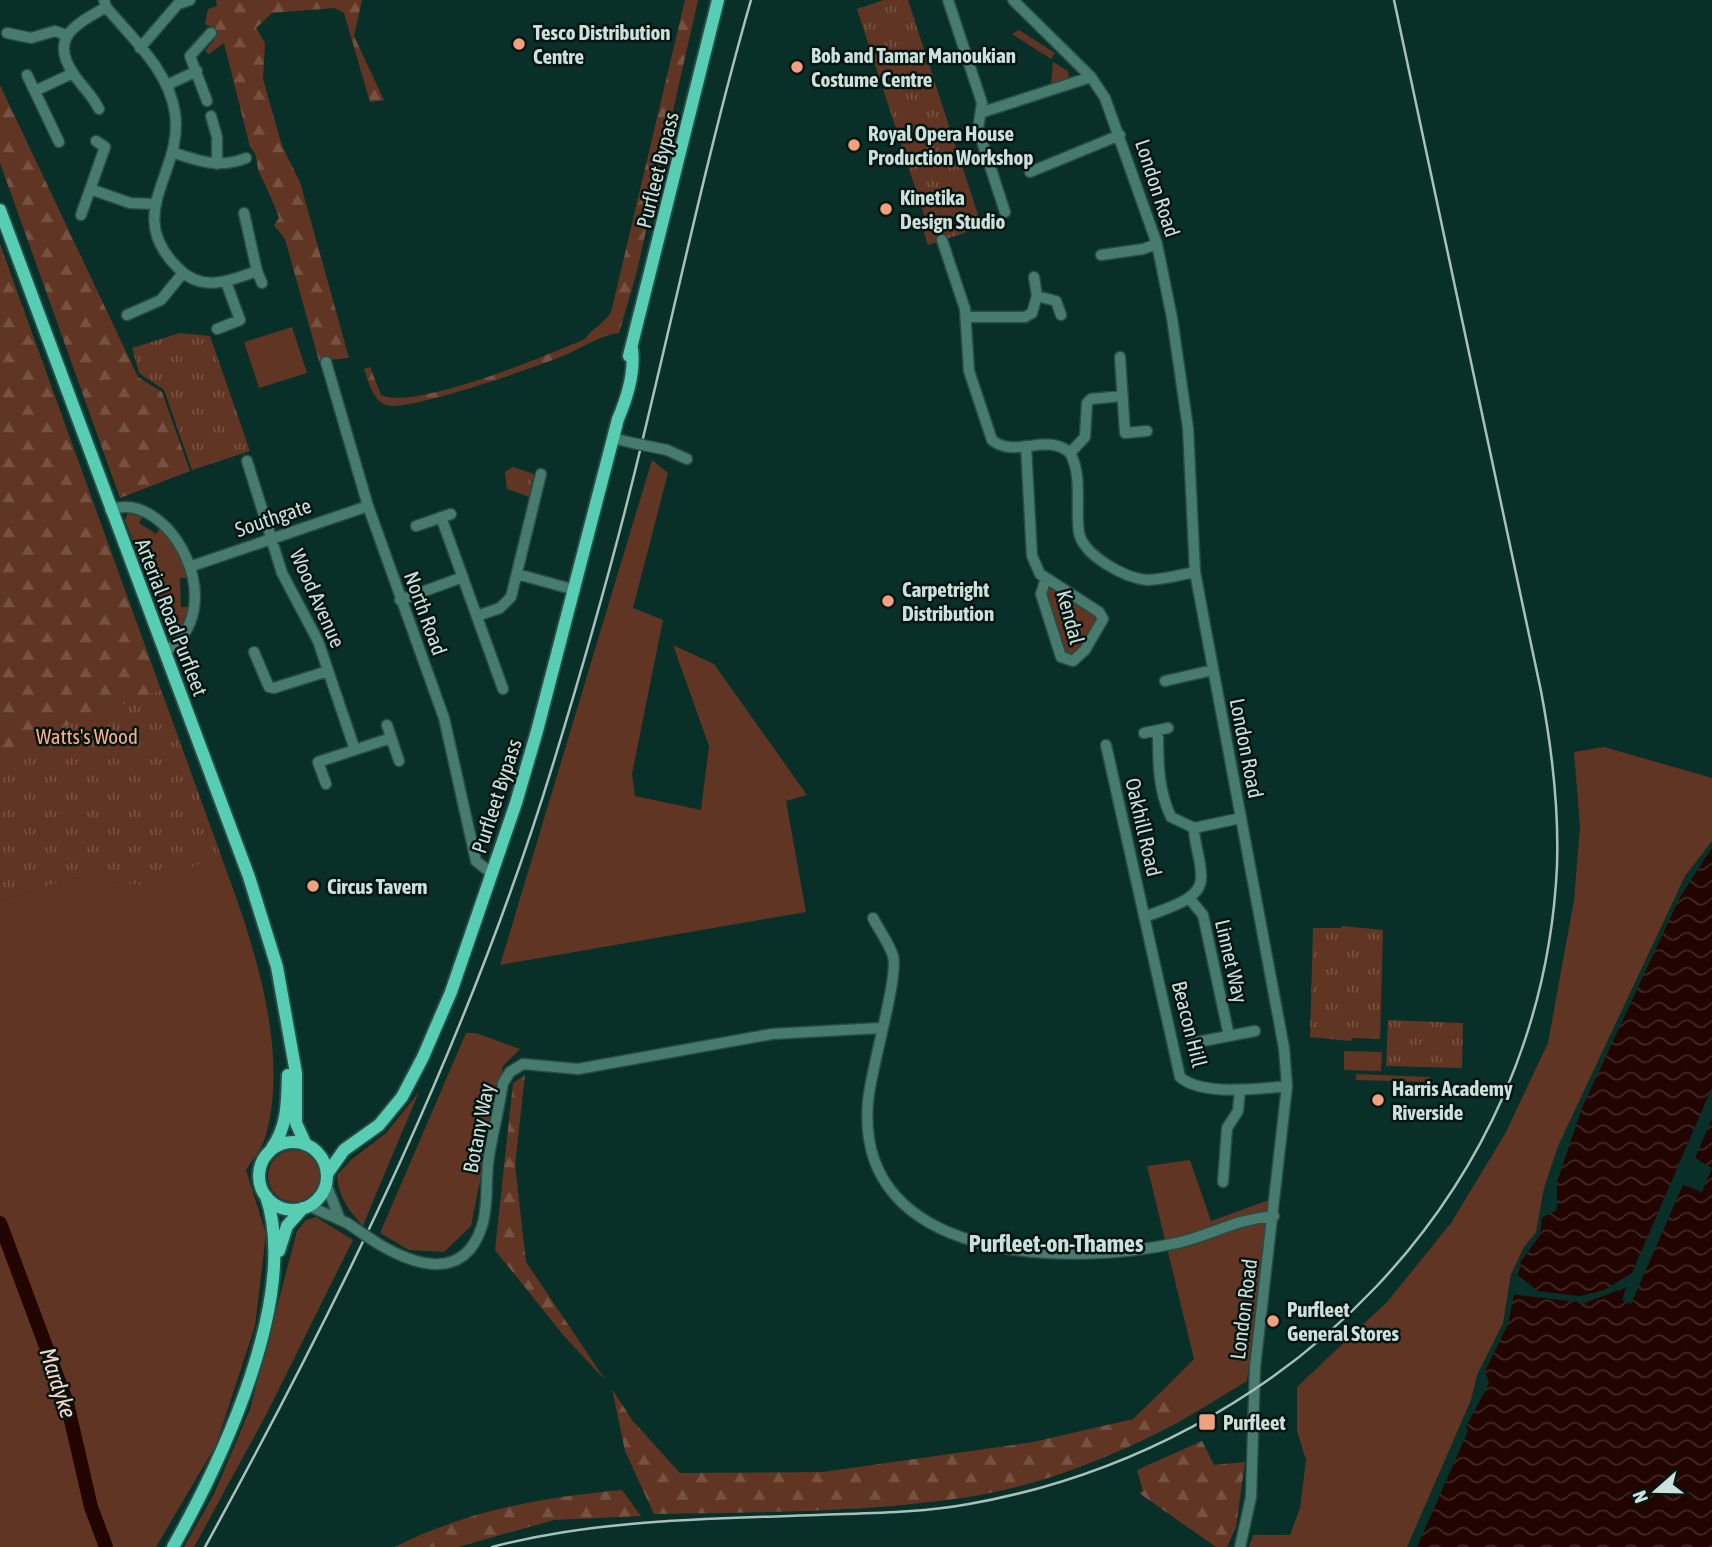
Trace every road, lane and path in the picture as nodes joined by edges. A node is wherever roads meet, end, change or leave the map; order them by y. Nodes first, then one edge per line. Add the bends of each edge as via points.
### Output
1 (190, 0) edge
2 (718, 0) edge
3 (948, 0) edge
4 (1013, 0) edge
5 (176, 2) edge
6 (105, 4) edge
7 (7, 33) dead end
8 (211, 33) dead end
9 (66, 35) junction
10 (140, 48) junction
11 (197, 71) junction
12 (73, 73) junction
13 (27, 75) dead end
14 (1091, 77) junction
15 (167, 85) junction
16 (35, 91) junction
17 (207, 101) dead end
18 (99, 109) dead end
19 (983, 112) junction
20 (211, 116) dead end
21 (1120, 135) junction
22 (96, 141) dead end
23 (59, 142) dead end
24 (173, 152) junction
25 (246, 158) dead end
26 (217, 164) junction
27 (1030, 172) dead end
28 (90, 189) junction
29 (154, 204) junction
30 (0, 210) edge
31 (1005, 212) dead end
32 (244, 213) dead end
33 (81, 215) dead end
34 (942, 240) dead end
35 (1157, 244) junction
36 (1101, 255) dead end
37 (257, 271) junction
38 (183, 274) junction
39 (1034, 277) dead end
40 (226, 282) junction
41 (261, 283) dead end
42 (1037, 296) junction
43 (127, 315) dead end
44 (1061, 315) dead end
45 (966, 317) junction
46 (217, 328) dead end
47 (1120, 357) dead end
48 (326, 362) dead end
49 (1122, 396) junction
50 (1147, 431) dead end
51 (613, 438) junction
52 (1026, 446) junction
53 (1070, 453) junction
54 (687, 459) dead end
55 (247, 461) dead end
56 (541, 474) dead end
57 (368, 506) junction
58 (110, 510) junction
59 (416, 526) dead end
60 (271, 537) junction
61 (192, 566) junction
62 (1195, 572) junction
63 (517, 574) junction
64 (463, 577) junction
65 (1046, 578) junction
66 (575, 590) junction
67 (400, 600) junction
68 (477, 616) junction
69 (164, 652) junction
70 (254, 652) dead end
71 (1213, 670) junction
72 (328, 671) junction
73 (1165, 681) dead end
74 (503, 688) dead end
75 (387, 725) dead end
76 (1144, 733) dead end
77 (391, 737) junction
78 (1106, 745) dead end
79 (355, 750) junction
80 (399, 761) dead end
81 (326, 784) dead end
82 (1241, 818) junction
83 (1194, 828) junction
84 (491, 873) junction
85 (1189, 898) junction
86 (1145, 917) junction
87 (873, 918) dead end
88 (880, 1028) junction
89 (1255, 1031) dead end
90 (1229, 1036) junction
91 (290, 1043) junction
92 (1192, 1043) dead end
93 (1287, 1086) junction
94 (1240, 1090) junction
95 (310, 1147) junction
96 (344, 1150) junction
97 (270, 1151) junction
98 (326, 1179) junction
99 (1223, 1182) dead end
100 (266, 1196) junction
101 (306, 1207) junction
102 (1274, 1216) junction
103 (343, 1220) junction
104 (274, 1268) junction
105 (173, 1547) edge
106 (1240, 1547) edge

1 - 5 street
2 - 51 main road, Purfleet Bypass via 616,405
3 - 19 street
4 - 14 street, London Road
5 - 10 street
6 - 9 street
6 - 10 street
7 - 9 street via 31,38 55,31
8 - 11 street via 190,56
9 - 12 street via 66,57
10 - 15 street
11 - 15 street
11 - 17 street
12 - 16 street
12 - 18 street
13 - 16 street
14 - 19 street
14 - 21 street, London Road
15 - 24 street via 176,115
16 - 23 street
19 - 31 street via 978,129
20 - 26 street
21 - 27 street
21 - 35 street, London Road
22 - 28 street via 106,146
24 - 26 street
24 - 29 street
25 - 26 street
28 - 29 street via 130,203
28 - 33 street
29 - 38 street via 153,230
30 - 58 main road, Arterial Road Purfleet
32 - 37 street
34 - 45 street
35 - 36 street
35 - 62 street, London Road via 1188,428
37 - 40 street
37 - 41 street
38 - 40 street via 198,282
38 - 43 street via 161,300
39 - 42 street
40 - 46 street via 240,320
42 - 44 street via 1056,302
42 - 45 street via 1032,313 1025,317
45 - 52 street via 970,376 992,440 1006,448
47 - 49 street
48 - 57 street, North Road
49 - 50 street via 1125,433
49 - 53 street via 1087,403 1084,437
51 - 54 street, bridge
51 - 66 main road, Purfleet Bypass
52 - 53 street via 1056,444
52 - 65 street, Kendal via 1032,556
53 - 62 street via 1079,535 1089,549 1113,567 1147,580
55 - 60 street, Wood Avenue
56 - 63 street
57 - 60 street, Southgate
57 - 67 street, North Road
58 - 61 street via 127,508 159,523 179,542
58 - 69 main road, Arterial Road Purfleet
59 - 64 street via 446,515
60 - 61 street, Southgate
60 - 72 street, Wood Avenue via 282,573 305,611
61 - 69 street via 192,615 179,640
62 - 71 street, London Road
63 - 66 street
63 - 68 street via 511,597 500,608
64 - 67 street
64 - 68 street
65 - 65 street, Kendal via 1094,608 1103,619 1073,661 1061,657 1041,594
66 - 84 main road, Purfleet Bypass via 516,803
67 - 84 street, North Road via 444,718 477,861
68 - 74 street
69 - 91 main road, Arterial Road Purfleet via 260,912 277,967
70 - 72 street via 269,687
71 - 73 street
71 - 82 street, London Road
72 - 79 street, Wood Avenue
75 - 77 street
76 - 83 street via 1163,729 1159,774 1165,805 1171,817
77 - 79 street
77 - 80 street
78 - 86 street, Oakhill Road
79 - 81 street via 318,762
82 - 83 street
82 - 93 street, London Road
83 - 85 street via 1202,878
84 - 96 main road, Purfleet Bypass via 451,992 413,1079 379,1125
85 - 86 street
85 - 90 street, Linnet Way via 1203,915
86 - 94 street, Beacon Hill via 1180,1077 1187,1083
87 - 88 street via 893,957 893,980
88 - 102 street via 868,1102 870,1154 896,1198 942,1230 972,1243 1079,1255 1179,1243 1246,1218
88 - 103 street, Botany Way, bridge via 772,1034 578,1069 523,1064 503,1083 483,1224 471,1246 452,1261 424,1265 377,1243
89 - 90 street, Linnet Way
90 - 92 street, Linnet Way
91 - 95 main road, Arterial Road Purfleet via 296,1073 296,1123
91 - 97 main road, Arterial Road Purfleet via 287,1112
93 - 94 street, Beacon Hill
93 - 102 street, London Road
94 - 99 street via 1238,1111 1227,1128
95 - 96 main road
95 - 97 main road via 287,1143
95 - 98 main road via 325,1164
96 - 98 main road, Purfleet Bypass
97 - 100 main road via 259,1178
98 - 101 main road via 317,1200
98 - 103 street
100 - 101 main road via 286,1209
100 - 104 main road via 275,1233
101 - 103 street, Botany Way
101 - 104 main road via 287,1226
102 - 106 street, London Road via 1254,1375 1251,1497
104 - 105 main road via 258,1348 233,1425

